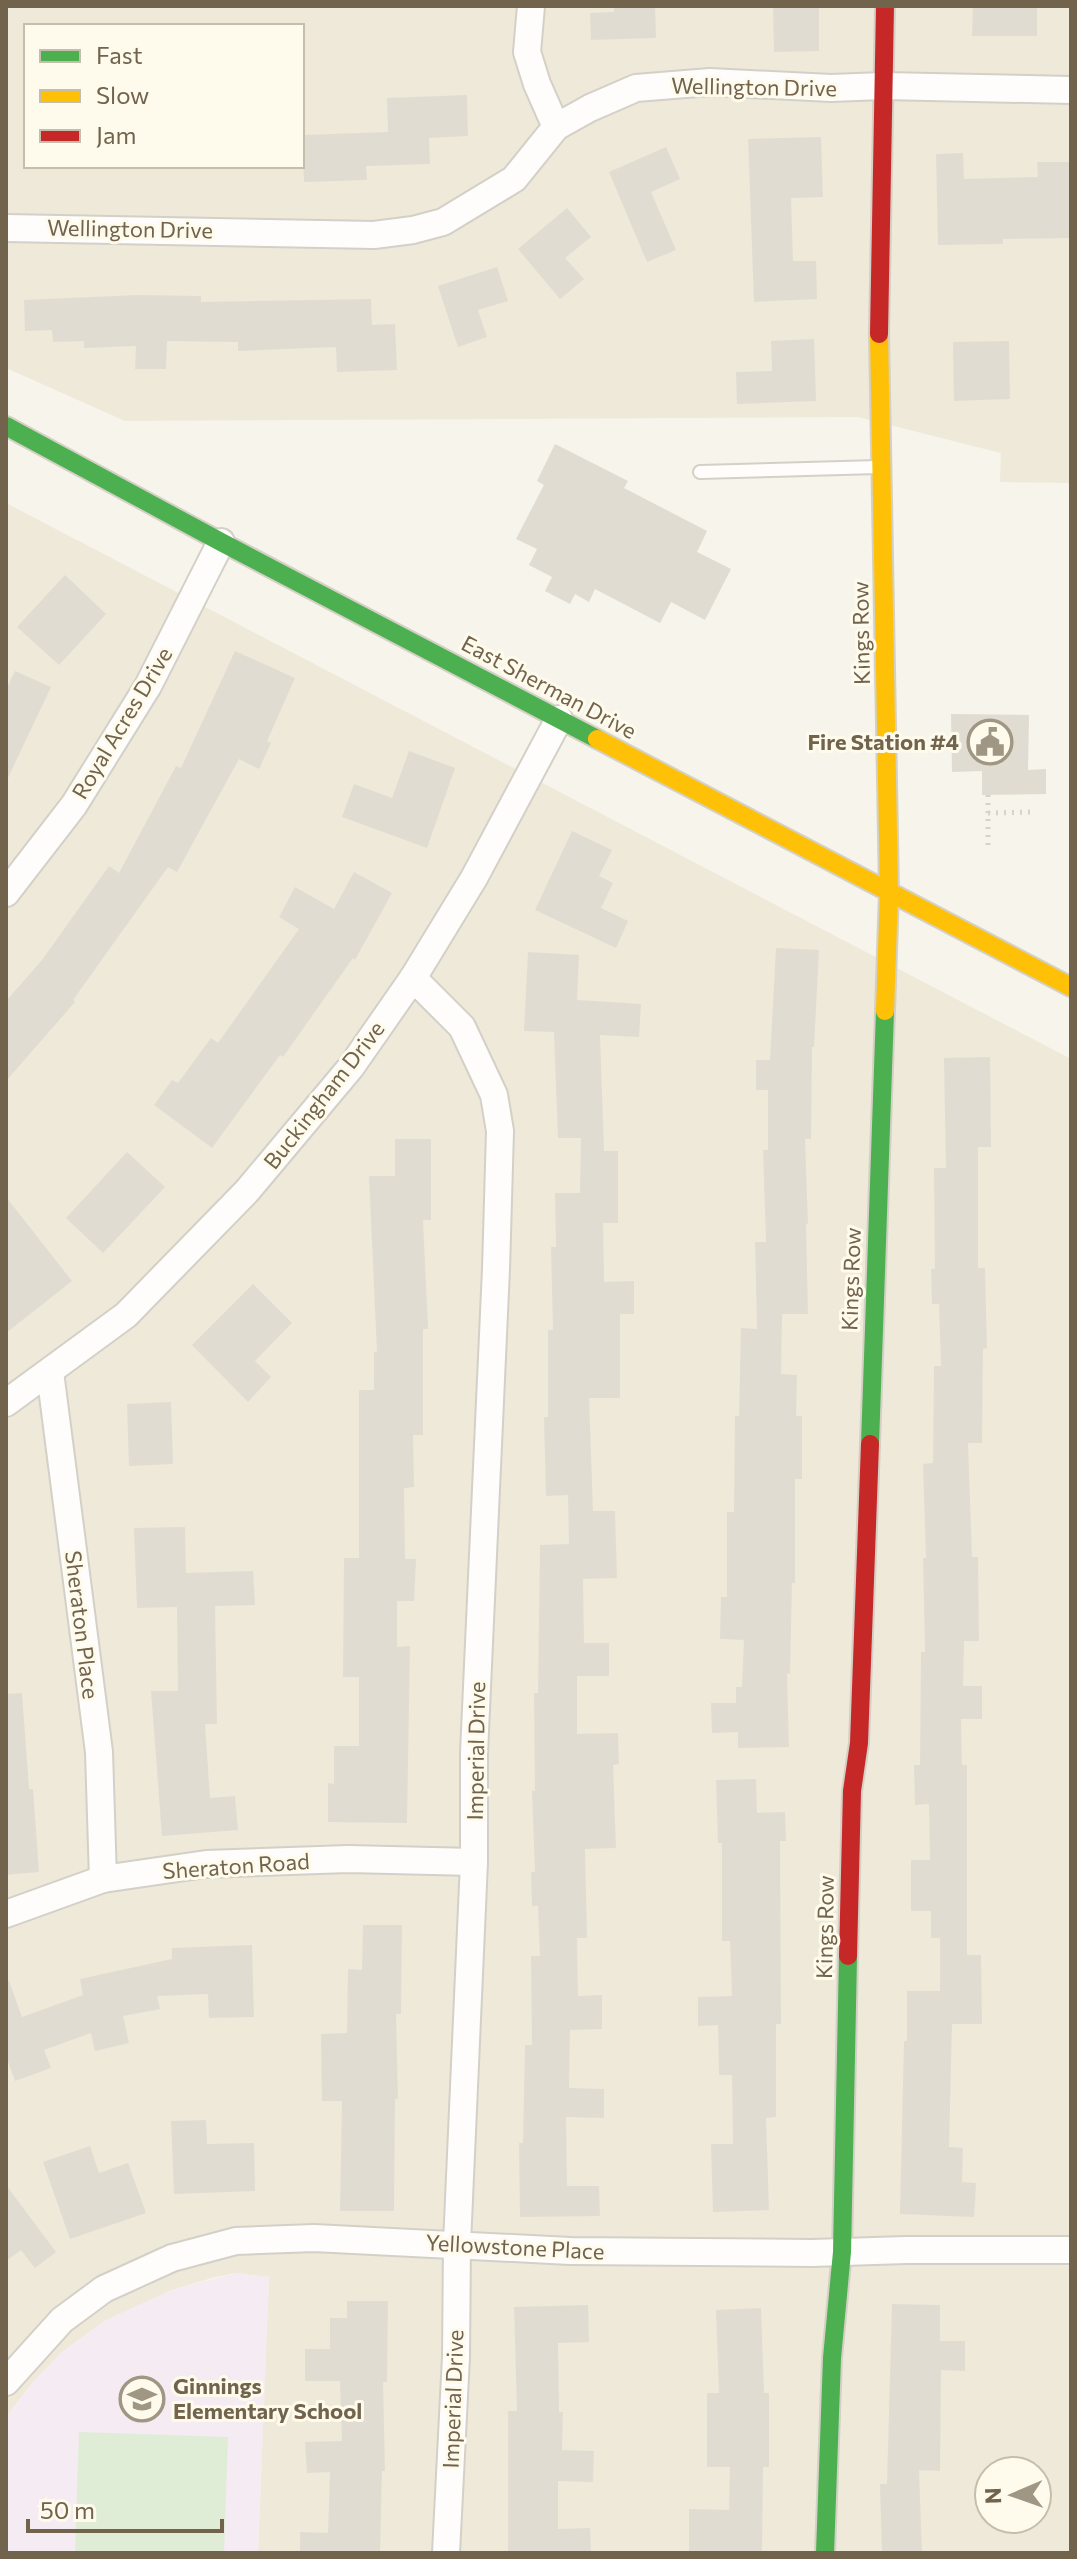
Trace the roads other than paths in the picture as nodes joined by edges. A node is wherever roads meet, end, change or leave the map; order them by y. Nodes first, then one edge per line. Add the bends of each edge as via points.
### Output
1 (531, 6) edge
2 (885, 6) edge
3 (883, 86) junction
4 (1071, 90) edge
5 (556, 127) junction
6 (6, 228) edge
7 (6, 426) edge
8 (881, 467) junction
9 (700, 472) dead end
10 (221, 542) junction
11 (559, 719) junction
12 (889, 892) junction
13 (6, 893) edge
14 (413, 978) junction
15 (1071, 987) edge
16 (50, 1372) junction
17 (6, 1403) edge
18 (474, 1862) junction
19 (103, 1879) junction
20 (6, 1914) edge
21 (457, 2244) junction
22 (1071, 2250) edge
23 (842, 2252) junction
24 (6, 2382) edge
25 (446, 2553) edge
26 (825, 2553) edge

1 - 5 street via 527,52
2 - 3 street, Kings Row
3 - 4 street, Wellington Drive
3 - 5 street, Wellington Drive via 710,82 636,88
3 - 8 street, Kings Row
5 - 6 street, Wellington Drive via 514,179 443,222 413,230 374,235
7 - 10 street, East Sherman Drive
8 - 9 lane
8 - 12 street, Kings Row
10 - 11 street, East Sherman Drive
10 - 13 street, Royal Acres Drive via 148,686 74,805
11 - 12 street, East Sherman Drive
11 - 14 street, Buckingham Drive via 474,878
12 - 15 street, East Sherman Drive
12 - 23 street, Kings Row via 859,1743 852,1791
14 - 16 street, Buckingham Drive via 351,1067 247,1191 126,1315
14 - 18 street, Imperial Drive via 462,1027 494,1095 500,1131
16 - 17 street, Buckingham Drive
16 - 19 street, Sheraton Place via 99,1752
18 - 19 street, Sheraton Road via 206,1864
18 - 21 street, Imperial Drive
19 - 20 street, Sheraton Road
21 - 23 street, Yellowstone Place via 570,2251
21 - 24 street, Yellowstone Place via 314,2238 236,2241 172,2258 104,2289 62,2320
21 - 25 street, Imperial Drive
22 - 23 street, Yellowstone Place
23 - 26 street, Kings Row via 832,2358

